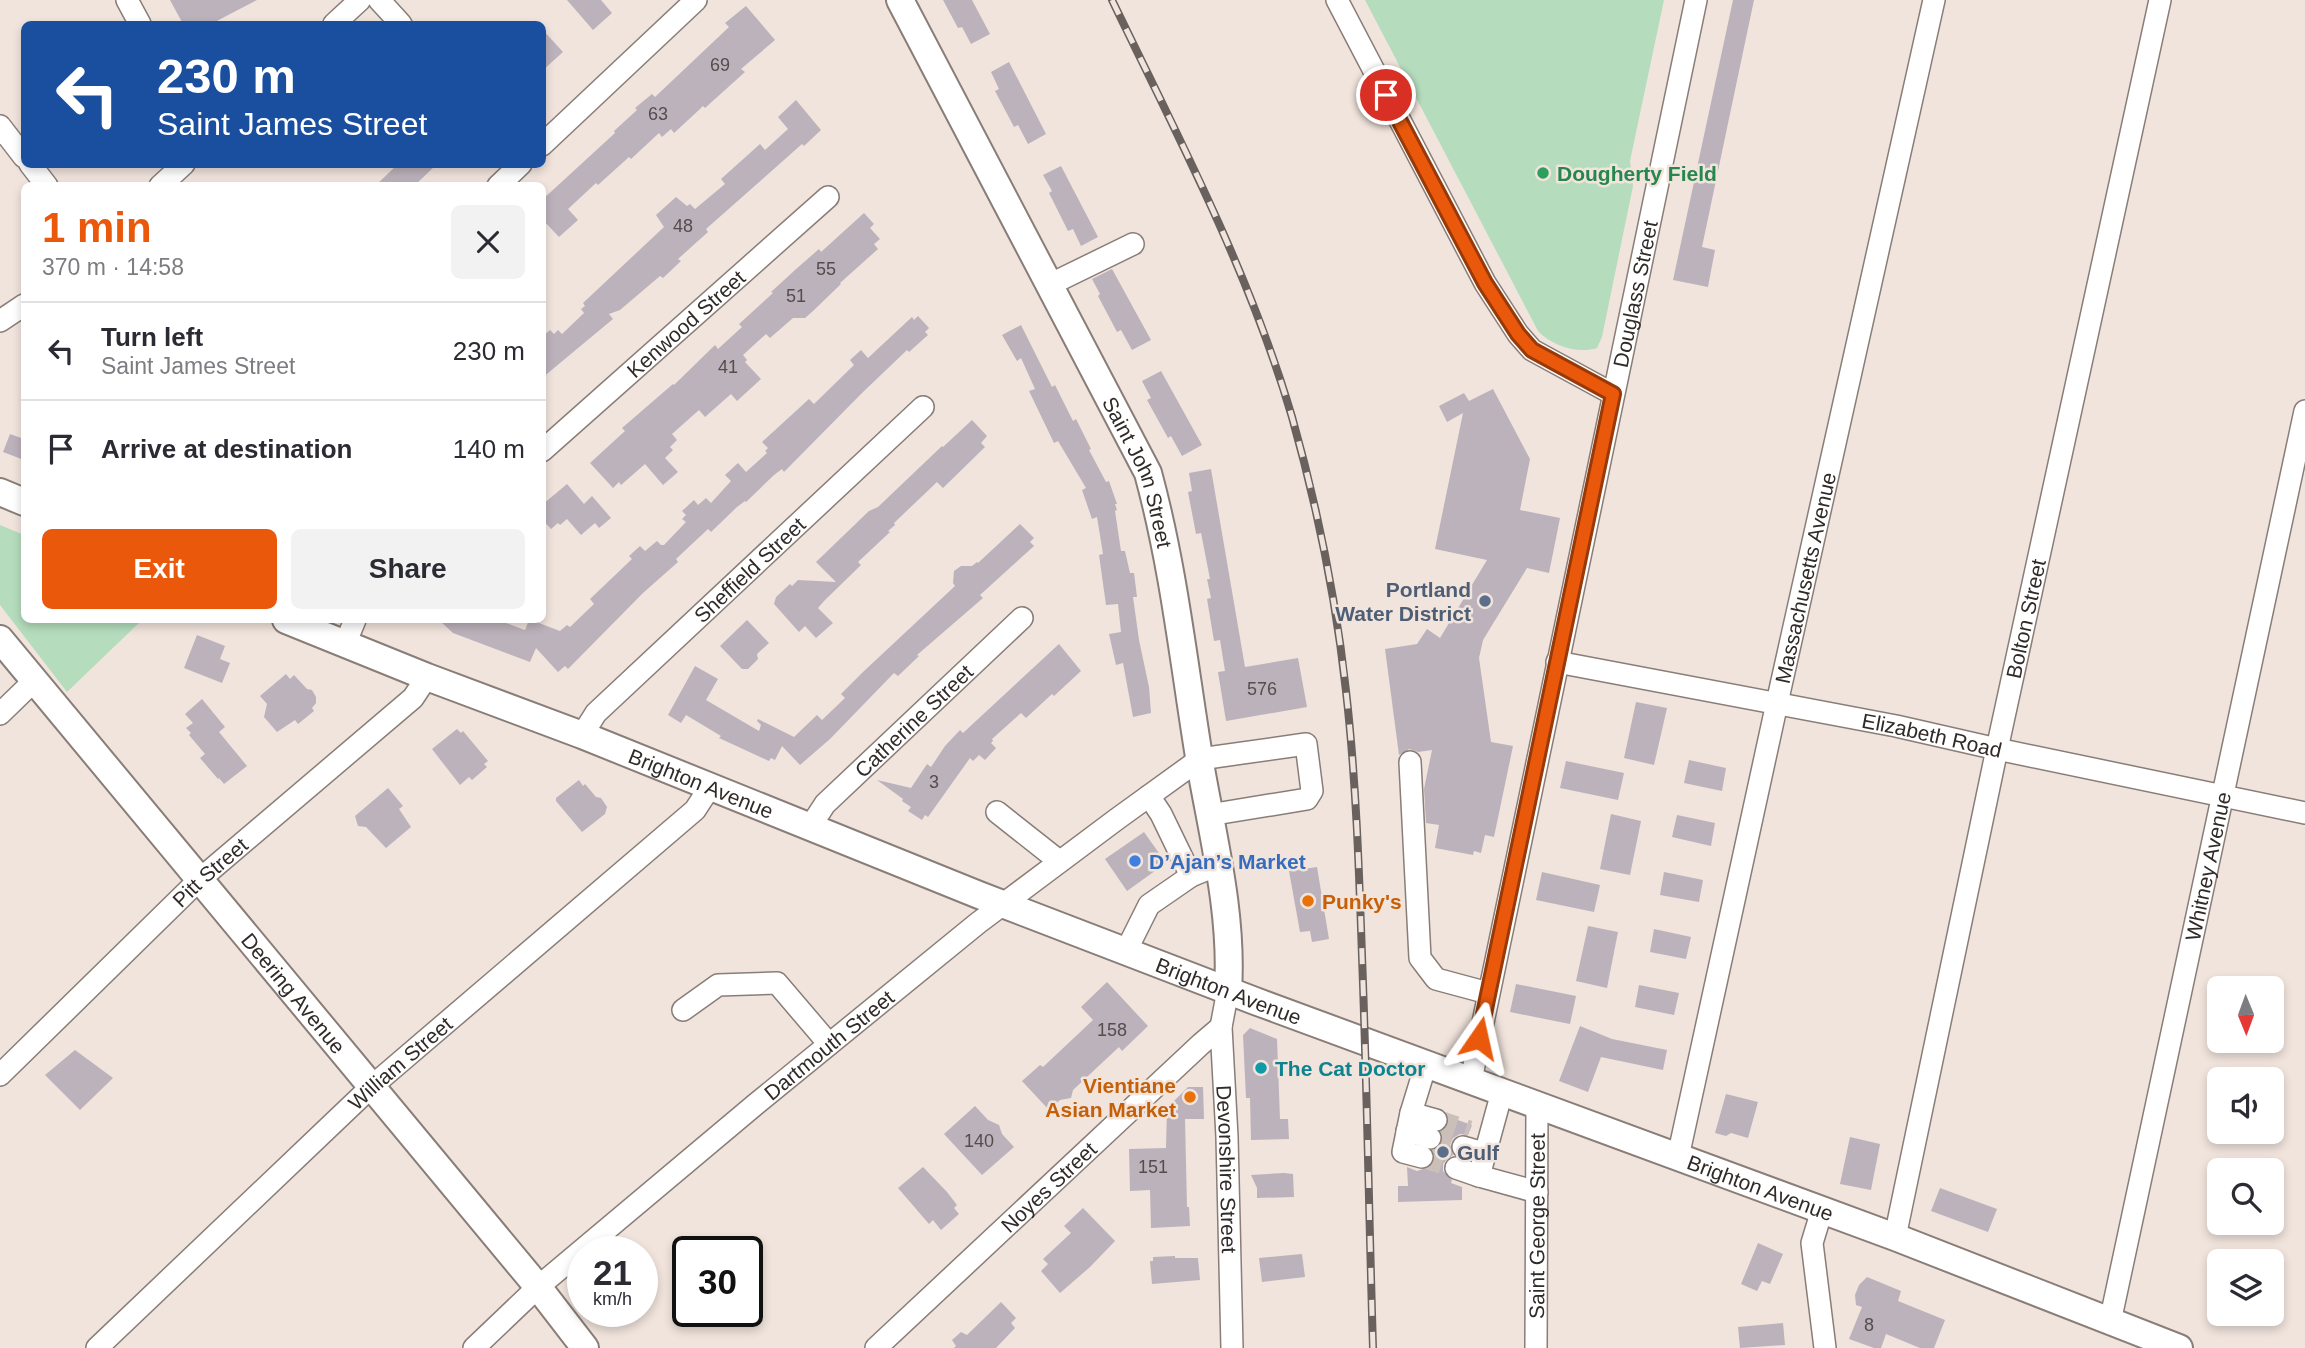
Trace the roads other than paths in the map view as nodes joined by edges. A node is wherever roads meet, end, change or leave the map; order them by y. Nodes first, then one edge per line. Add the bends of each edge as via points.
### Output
1 (127, 0) edge
2 (360, 0) edge
3 (379, 0) edge
4 (696, 0) edge
5 (900, 0) edge
6 (1337, 0) edge
7 (1696, 0) edge
8 (1934, 0) edge
9 (2160, 0) edge
10 (138, 21) edge
11 (337, 21) edge
12 (398, 21) edge
13 (0, 126) edge
14 (546, 141) edge
15 (21, 153) edge
16 (33, 168) edge
17 (180, 168) edge
18 (517, 168) edge
19 (44, 182) edge
20 (164, 182) edge
21 (502, 182) edge
22 (828, 197) dead end
23 (1133, 244) dead end
24 (1049, 285) junction
25 (21, 307) edge
26 (0, 321) edge
27 (1613, 394) junction
28 (923, 407) dead end
29 (2305, 411) edge
30 (546, 446) edge
31 (0, 492) edge
32 (21, 501) edge
33 (0, 509) edge
34 (21, 517) edge
35 (1022, 618) dead end
36 (293, 623) edge
37 (354, 623) edge
38 (0, 639) edge
39 (345, 644) junction
40 (1558, 662) junction
41 (427, 677) junction
42 (35, 680) junction
43 (1777, 703) junction
44 (0, 714) edge
45 (582, 735) junction
46 (1997, 749) junction
47 (1200, 759) junction
48 (1410, 762) dead end
49 (709, 787) junction
50 (2222, 794) junction
51 (1149, 796) junction
52 (997, 812) dead end
53 (2305, 813) edge
54 (1209, 815) junction
55 (810, 827) junction
56 (1059, 861) junction
57 (1218, 865) junction
58 (1191, 876) junction
59 (199, 880) junction
60 (1004, 904) junction
61 (1126, 951) junction
62 (1228, 990) junction
63 (1488, 993) junction
64 (683, 1010) dead end
65 (1222, 1027) junction
66 (829, 1044) junction
67 (1426, 1064) junction
68 (0, 1075) edge
69 (1471, 1080) junction
70 (371, 1087) junction
71 (1502, 1092) junction
72 (1537, 1105) junction
73 (1409, 1122) junction
74 (1678, 1157) junction
75 (1456, 1168) tunnel mouth
76 (1479, 1176) junction
77 (1537, 1192) junction
78 (1822, 1210) junction
79 (1895, 1237) junction
80 (538, 1287) junction
81 (2110, 1322) junction
82 (2152, 1343) edge
83 (97, 1348) edge
84 (474, 1348) edge
85 (585, 1348) edge
86 (876, 1348) edge
87 (1232, 1348) edge
88 (1536, 1348) edge
89 (1825, 1348) edge
90 (2179, 1348) edge

1 - 10 street
2 - 11 street
3 - 12 street
4 - 14 street
5 - 24 main road, Saint John Street
6 - 27 street via 1485,283 1518,334 1532,350
7 - 27 street, Douglass Street
8 - 43 street, Massachusetts Avenue
9 - 46 street, Bolton Street
13 - 15 street
16 - 19 street
17 - 20 street
18 - 21 street
22 - 30 street, Kenwood Street
23 - 24 street
24 - 47 main road, Saint John Street via 1148,473 1168,555
25 - 26 street
27 - 40 street, Douglass Street
28 - 45 street, Sheffield Street via 596,713
29 - 50 street, Whitney Avenue
31 - 32 main road
33 - 34 main road
35 - 55 street, Catherine Street via 825,804
36 - 39 main road, Brighton Avenue
37 - 39 street
38 - 42 main road, Deering Avenue
39 - 41 main road, Brighton Avenue
40 - 43 street, Elizabeth Road
40 - 63 street, Douglass Street
41 - 45 main road, Brighton Avenue
41 - 59 street, Pitt Street via 414,698
42 - 44 street
42 - 59 main road, Deering Avenue
43 - 46 street, Elizabeth Road
43 - 74 street, Massachusetts Avenue
45 - 49 main road, Brighton Avenue
46 - 50 street, Elizabeth Road
46 - 79 street, Bolton Street
47 - 51 street, Dartmouth Street
47 - 54 main road, Saint John Street
47 - 54 street via 1306,744 1312,791 1307,799
48 - 63 street via 1420,958 1436,979
49 - 55 main road, Brighton Avenue
49 - 70 street, William Street via 695,810
50 - 53 street, Elizabeth Road
50 - 81 street, Whitney Avenue
51 - 56 street, Dartmouth Street
51 - 58 street
52 - 56 street
54 - 57 main road, Saint John Street
55 - 60 main road, Brighton Avenue
56 - 60 street, Dartmouth Street
57 - 58 street
57 - 62 main road, Saint John Street via 1228,933
58 - 61 street via 1149,905
59 - 68 street, Pitt Street
59 - 70 main road, Deering Avenue
60 - 61 main road, Brighton Avenue
60 - 66 street, Dartmouth Street
61 - 62 main road, Brighton Avenue
62 - 65 street, Devonshire Street
62 - 67 main road, Brighton Avenue
63 - 69 street, Douglass Street
64 - 66 street via 718,985 777,983
65 - 86 street, Noyes Street
65 - 87 street, Devonshire Street
66 - 80 street, Dartmouth Street
67 - 69 main road, Brighton Avenue
67 - 73 street
69 - 71 main road, Brighton Avenue
70 - 80 main road, Deering Avenue
70 - 83 street, William Street
71 - 72 main road, Brighton Avenue
71 - 76 street via 1476,1142
72 - 74 main road, Brighton Avenue
72 - 77 street, Saint George Street
73 - 73 street via 1429,1138 1404,1152
74 - 78 main road, Brighton Avenue
75 - 76 street
76 - 77 street
77 - 88 street, Saint George Street
78 - 79 main road, Brighton Avenue
78 - 89 street via 1812,1243
79 - 81 main road, Brighton Avenue
80 - 84 street, Dartmouth Street
80 - 85 main road, Deering Avenue
81 - 82 main road, Brighton Avenue
82 - 90 main road, Brighton Avenue

